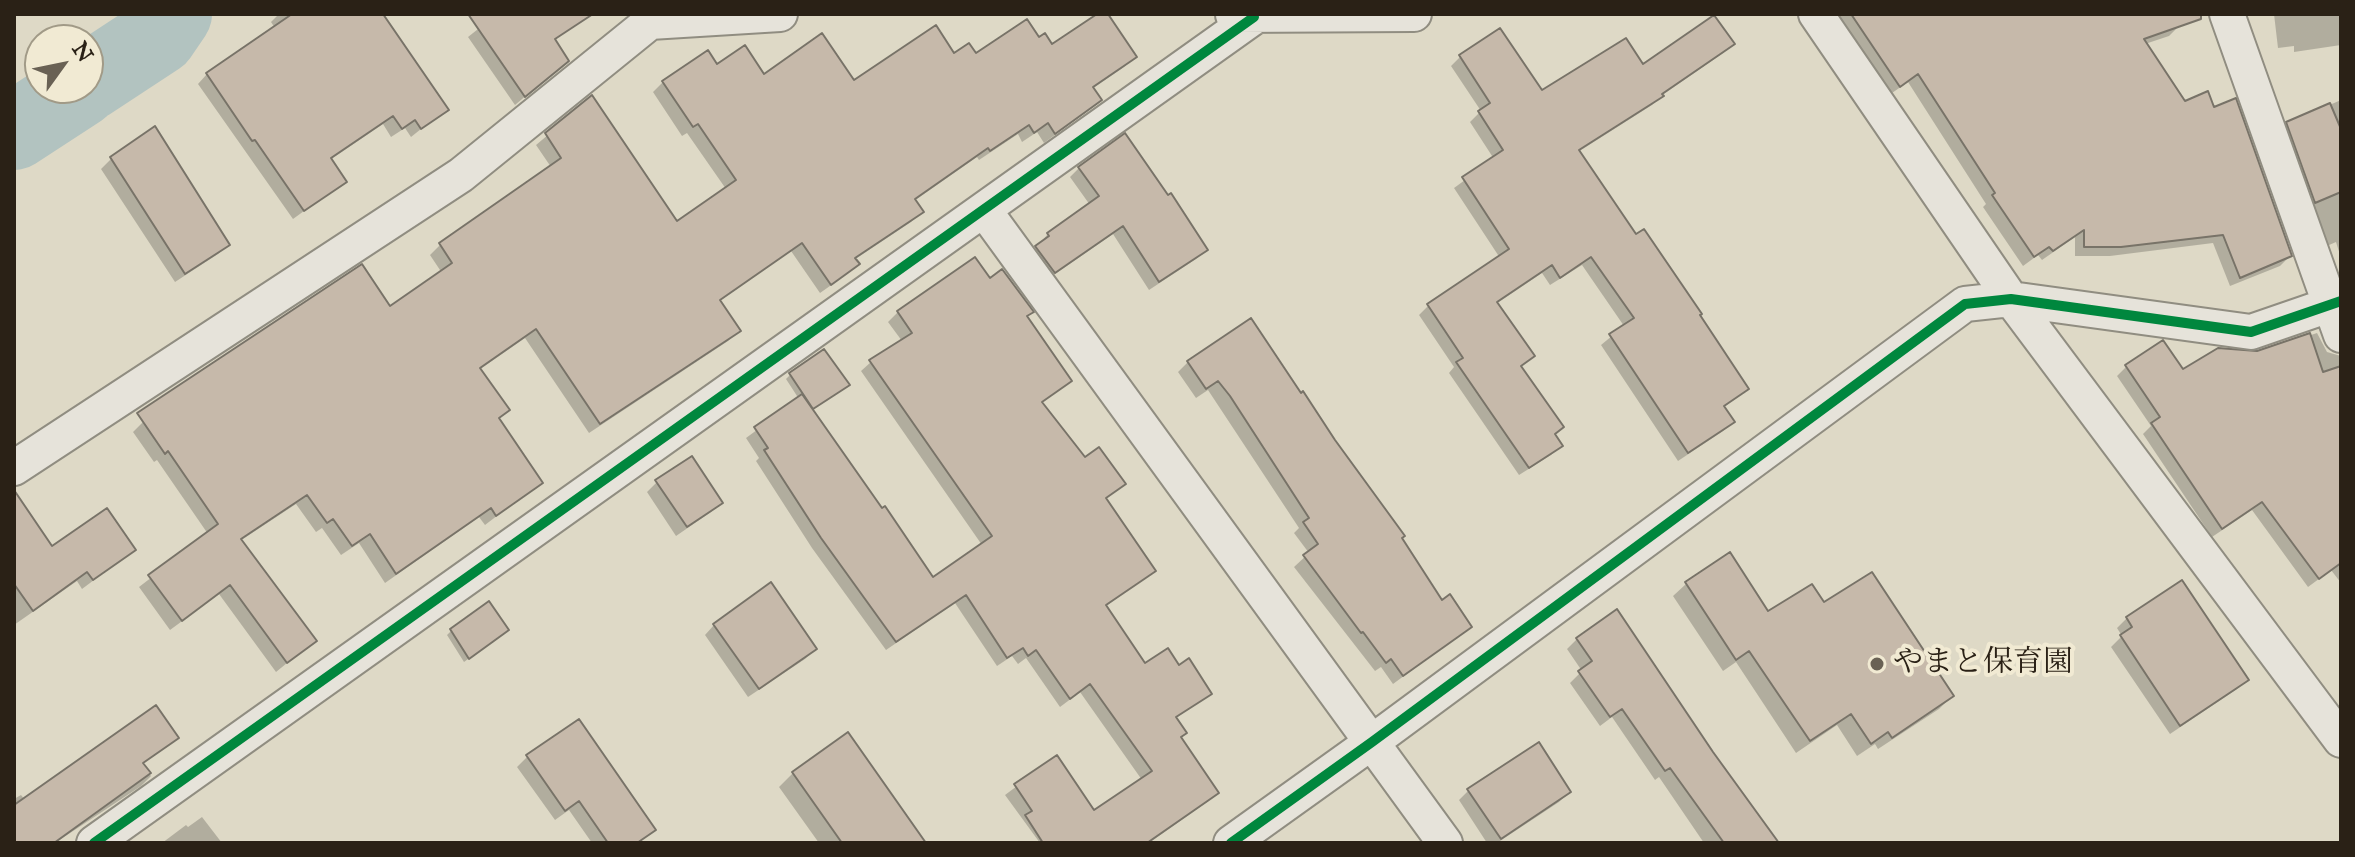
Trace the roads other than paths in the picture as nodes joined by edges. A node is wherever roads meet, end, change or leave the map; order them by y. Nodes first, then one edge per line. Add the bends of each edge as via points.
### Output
1 (780, 14) edge
2 (1414, 14) edge
3 (1816, 14) edge
4 (2227, 14) edge
5 (1237, 15) edge
6 (984, 210) junction
7 (2011, 299) junction
8 (2338, 314) edge
9 (14, 468) edge
10 (2341, 740) edge
11 (1372, 742) junction
12 (94, 843) edge
13 (1231, 843) edge
14 (1445, 843) edge

1 - 9 street via 650,22 461,175
2 - 5 street
3 - 7 street
4 - 8 street
5 - 6 street
6 - 11 street
6 - 12 street
7 - 8 street via 2251,332
7 - 10 street
7 - 11 street via 1965,304
11 - 13 street
11 - 14 street

